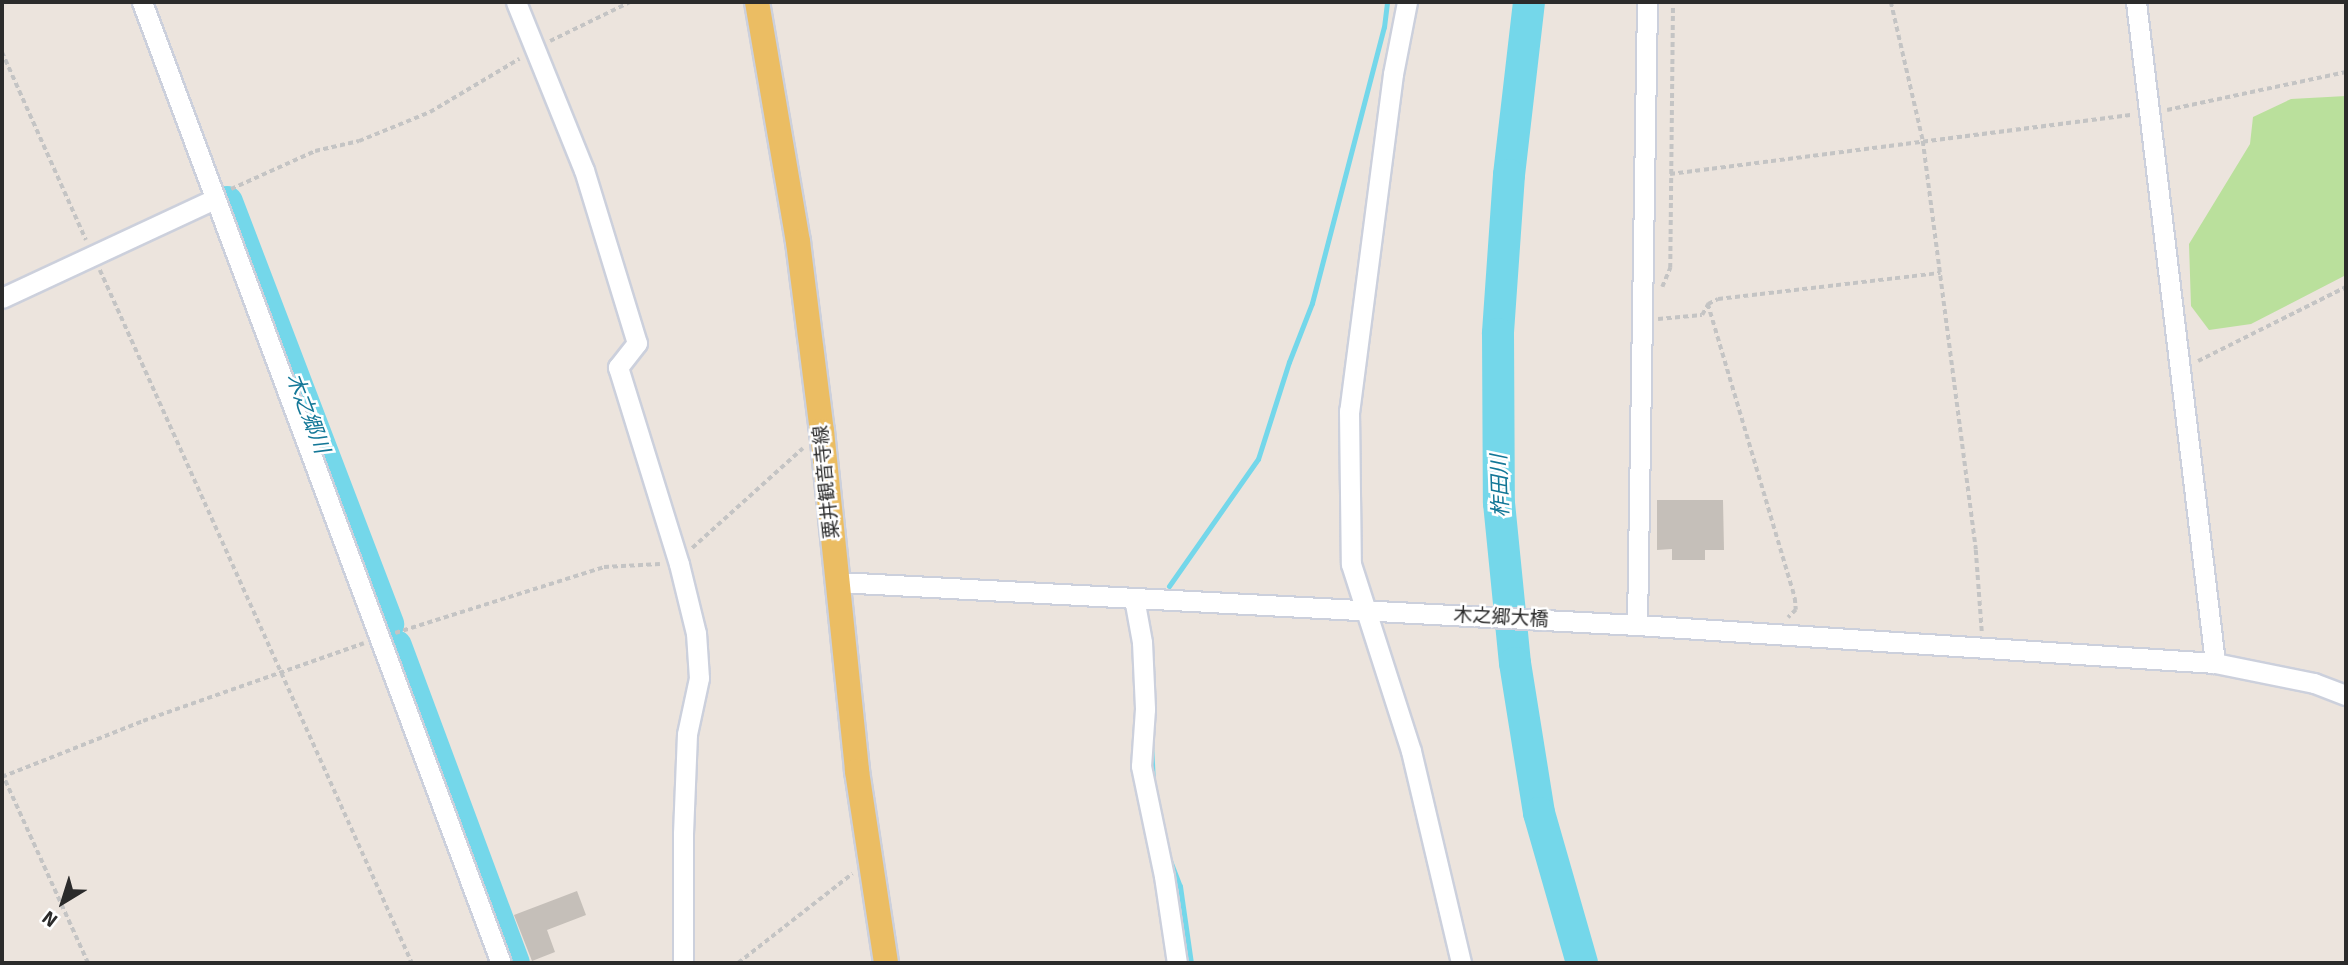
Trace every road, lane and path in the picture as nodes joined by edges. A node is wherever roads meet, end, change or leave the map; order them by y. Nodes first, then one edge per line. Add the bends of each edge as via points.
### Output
1 (142, 2) edge
2 (516, 2) edge
3 (630, 2) edge
4 (757, 2) edge
5 (1406, 2) edge
6 (1647, 2) edge
7 (1673, 2) edge
8 (1891, 2) edge
9 (2136, 2) edge
10 (537, 47) junction
11 (2, 52) edge
12 (2346, 72) edge
13 (2150, 113) junction
14 (1923, 141) junction
15 (1670, 174) junction
16 (215, 199) junction
17 (93, 256) junction
18 (1940, 273) junction
19 (2346, 287) edge
20 (1660, 292) dead end
21 (2, 298) edge
22 (1708, 303) junction
23 (1657, 310) dead end
24 (1649, 323) junction
25 (2179, 370) junction
26 (822, 431) junction
27 (679, 564) junction
28 (838, 582) junction
29 (1134, 598) junction
30 (1365, 610) junction
31 (1786, 620) dead end
32 (1637, 625) junction
33 (380, 638) junction
34 (1984, 648) junction
35 (2215, 663) junction
36 (279, 673) junction
37 (2346, 695) edge
38 (2, 775) edge
39 (870, 860) junction
40 (88, 963) edge
41 (412, 963) edge
42 (501, 963) edge
43 (683, 963) edge
44 (738, 963) edge
45 (886, 963) edge
46 (1177, 963) edge
47 (1461, 963) edge

1 - 16 street
2 - 10 street
3 - 10 path
4 - 26 main road, 粟井観音寺線 via 789,183
5 - 30 street via 1349,411 1351,564
6 - 24 street
7 - 15 path
8 - 14 path
9 - 13 street
10 - 16 path via 430,112 359,141 315,151
10 - 27 street via 584,170 637,343 618,367
11 - 17 path
12 - 13 path
13 - 14 path
13 - 25 street
14 - 15 path
14 - 18 path
15 - 20 path via 1670,268
16 - 17 street
16 - 33 street
17 - 21 street
17 - 36 path
18 - 22 path
18 - 34 path
19 - 25 path
22 - 24 path via 1702,315
22 - 31 path via 1795,598 1796,610
23 - 24 path
24 - 32 street
25 - 35 street
26 - 27 path
26 - 28 main road, 粟井観音寺線
27 - 33 path via 604,567
27 - 43 street via 696,634 698,678 687,734
28 - 29 street, 木之郷大橋
28 - 39 main road, 粟井観音寺線 via 845,676
29 - 30 street, 木之郷大橋
29 - 46 street via 1145,709 1141,766
30 - 32 street, 木之郷大橋
30 - 47 street via 1411,751
32 - 34 street, 木之郷大橋
33 - 36 path
33 - 42 street
34 - 35 street, 木之郷大橋
35 - 37 street, 木之郷大橋 via 2314,682
36 - 38 path
36 - 41 path
38 - 40 path
39 - 44 path
39 - 45 main road, 粟井観音寺線

